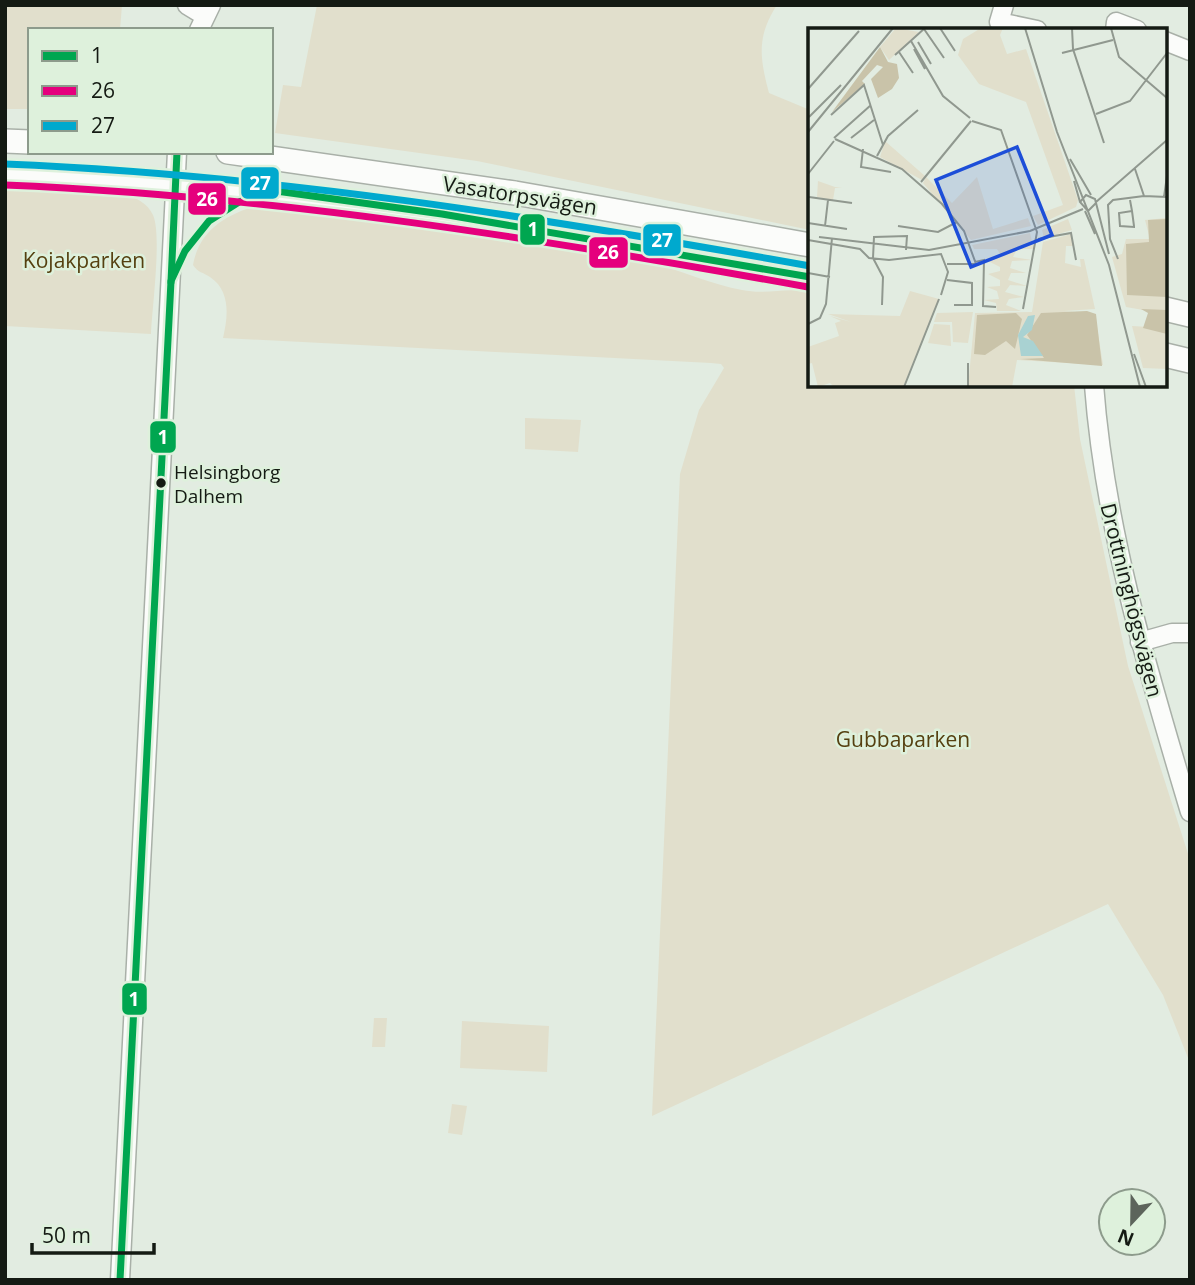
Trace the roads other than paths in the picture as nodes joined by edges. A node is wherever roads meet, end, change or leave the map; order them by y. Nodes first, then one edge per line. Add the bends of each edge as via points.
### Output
1 (187, 5) edge
2 (205, 17) edge
3 (1000, 19) edge
4 (1030, 28) edge
5 (1115, 28) edge
6 (1132, 28) edge
7 (1167, 42) edge
8 (1190, 51) edge
9 (5, 141) edge
10 (28, 142) edge
11 (177, 154) edge
12 (242, 154) edge
13 (5, 174) edge
14 (175, 181) junction
15 (808, 244) edge
16 (808, 277) edge
17 (1167, 309) edge
18 (1190, 315) edge
19 (1167, 355) edge
20 (1190, 360) edge
21 (1094, 387) edge
22 (1190, 633) edge
23 (1140, 642) junction
24 (1190, 812) edge
25 (120, 1280) edge

1 - 2 street
3 - 4 street
5 - 6 street via 1116,22
7 - 8 street
9 - 10 main road
11 - 14 street
12 - 15 main road, Vasatorpsvägen via 503,191
13 - 14 main road, Vasatorpsvägen
14 - 16 main road, Vasatorpsvägen via 416,211
14 - 25 street
17 - 18 main road
19 - 20 main road
21 - 23 street, Drottninghögsvägen via 1106,494
22 - 23 street
23 - 24 street, Drottninghögsvägen

